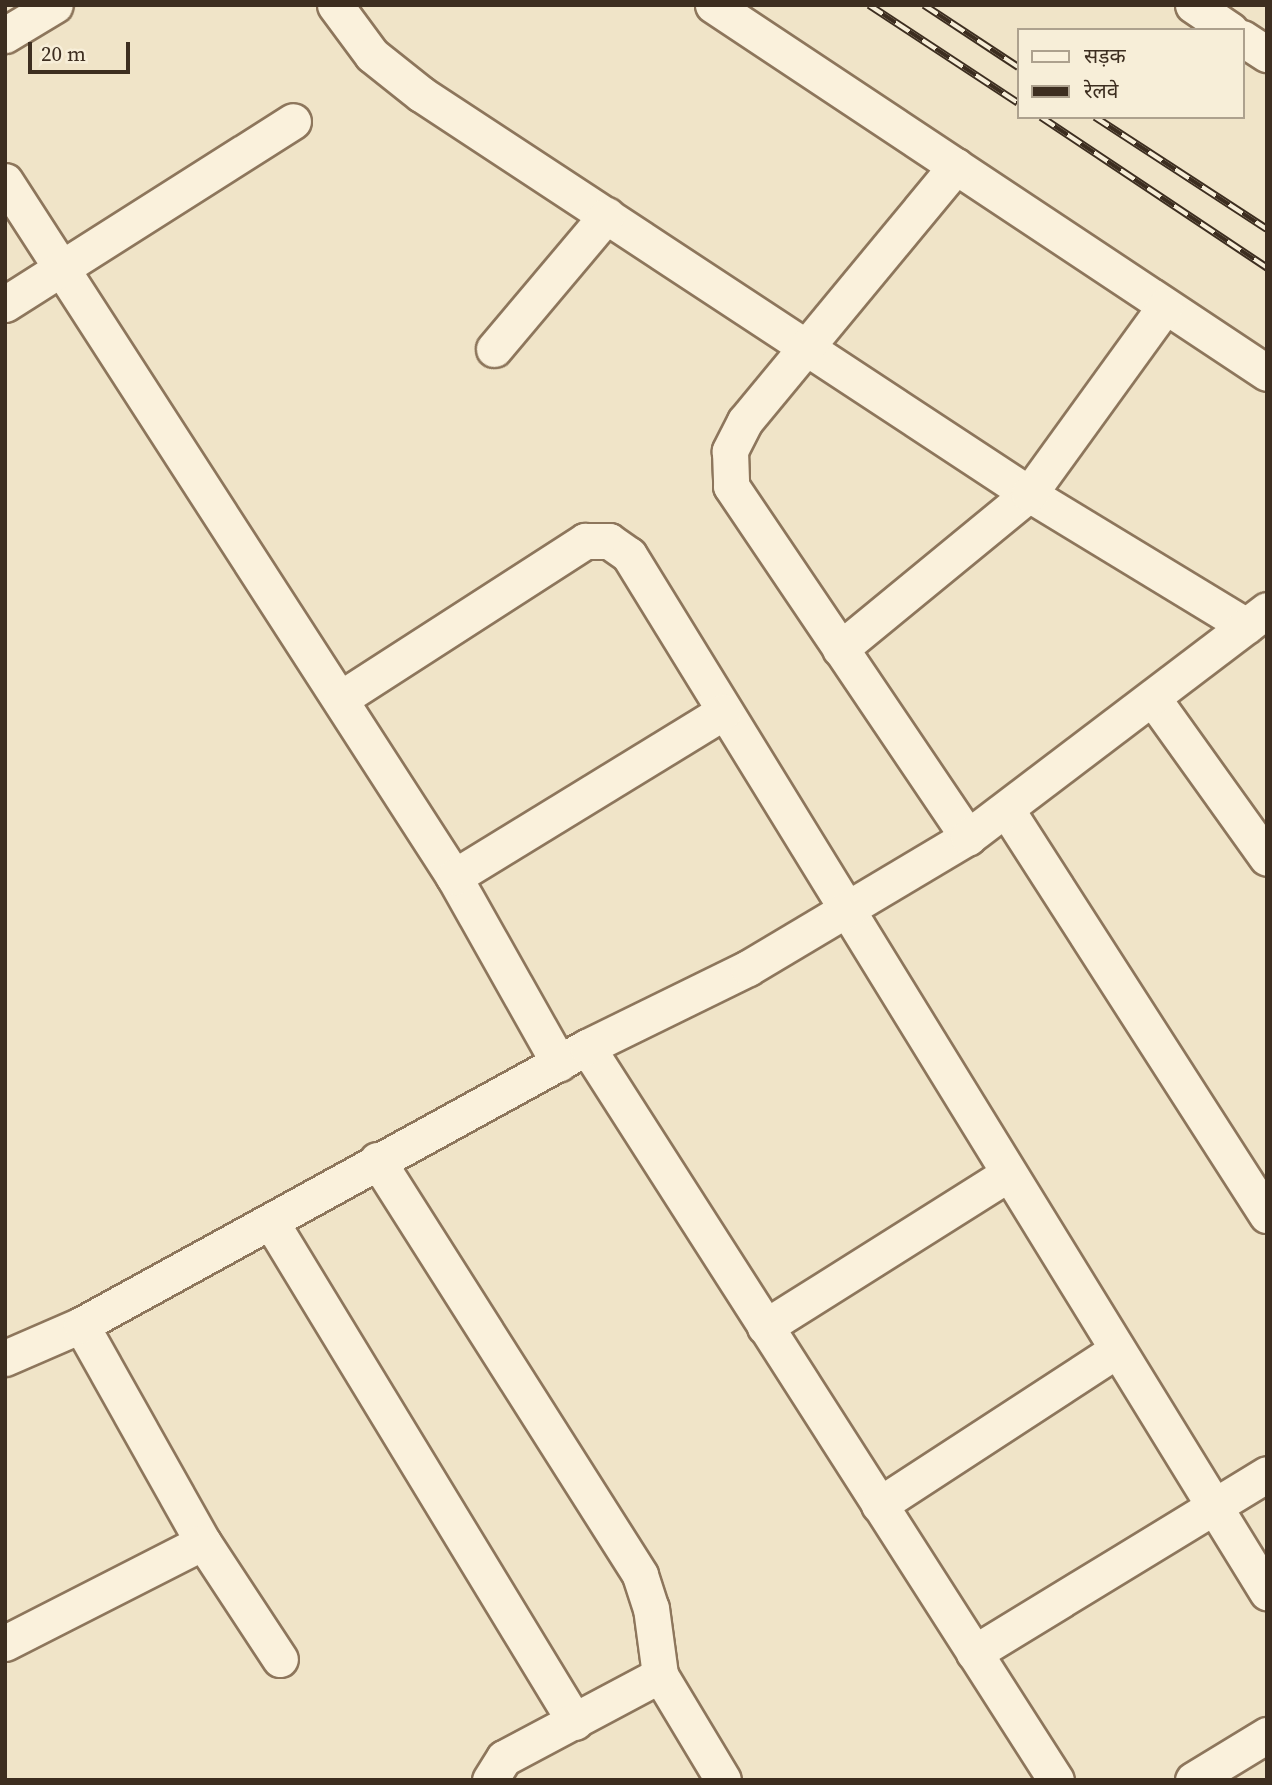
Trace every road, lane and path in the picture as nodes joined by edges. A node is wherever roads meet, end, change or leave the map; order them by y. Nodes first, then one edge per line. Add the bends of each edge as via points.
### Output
1 (55, 5) edge
2 (335, 5) edge
3 (713, 5) edge
4 (1193, 5) edge
5 (1227, 28) edge
6 (5, 35) edge
7 (1244, 39) edge
8 (1267, 54) edge
9 (293, 121) dead end
10 (956, 166) junction
11 (5, 181) edge
12 (607, 215) junction
13 (61, 267) junction
14 (5, 304) edge
15 (1165, 306) junction
16 (807, 345) junction
17 (494, 349) dead end
18 (1267, 373) edge
19 (1029, 494) junction
20 (1256, 618) edge
21 (840, 649) junction
22 (341, 699) junction
23 (1154, 700) junction
24 (723, 712) junction
25 (1008, 812) junction
26 (1260, 835) edge
27 (968, 837) junction
28 (454, 877) junction
29 (844, 911) junction
30 (573, 1055) junction
31 (377, 1160) junction
32 (1008, 1174) junction
33 (1267, 1215) edge
34 (271, 1222) junction
35 (81, 1325) junction
36 (765, 1327) junction
37 (1117, 1350) junction
38 (5, 1359) edge
39 (1267, 1474) edge
40 (879, 1505) junction
41 (1215, 1508) junction
42 (204, 1542) junction
43 (1267, 1592) edge
44 (5, 1643) edge
45 (974, 1653) junction
46 (280, 1659) dead end
47 (660, 1675) junction
48 (575, 1722) junction
49 (1267, 1735) edge
50 (490, 1780) edge
51 (723, 1780) edge
52 (1056, 1780) edge
53 (1193, 1780) edge

1 - 6 street
2 - 12 street via 364,45 396,76
3 - 10 street
4 - 5 street
7 - 8 street
9 - 13 street
10 - 15 street
10 - 16 street
11 - 13 street
12 - 16 street
12 - 17 street
13 - 14 street
13 - 22 street
15 - 18 street
15 - 19 street
16 - 19 street
16 - 21 street via 745,421 730,451 730,486
19 - 20 street
19 - 21 street
20 - 23 street
21 - 27 street
22 - 24 street via 585,541 609,541 629,555
22 - 28 street
23 - 25 street
23 - 26 street
24 - 28 street
24 - 29 street
25 - 27 street
25 - 33 street
27 - 29 street
28 - 30 street
29 - 30 street via 748,968
29 - 32 street
30 - 31 street
30 - 36 street
31 - 34 street
31 - 47 street via 640,1574 651,1608
32 - 36 street
32 - 37 street
34 - 35 street
34 - 48 street
35 - 38 street
35 - 42 street
36 - 40 street
37 - 40 street
37 - 41 street
39 - 41 street
40 - 45 street
41 - 43 street
41 - 45 street
42 - 44 street
42 - 46 street
45 - 52 street
47 - 48 street
47 - 51 street
48 - 50 street via 504,1758
49 - 53 street

